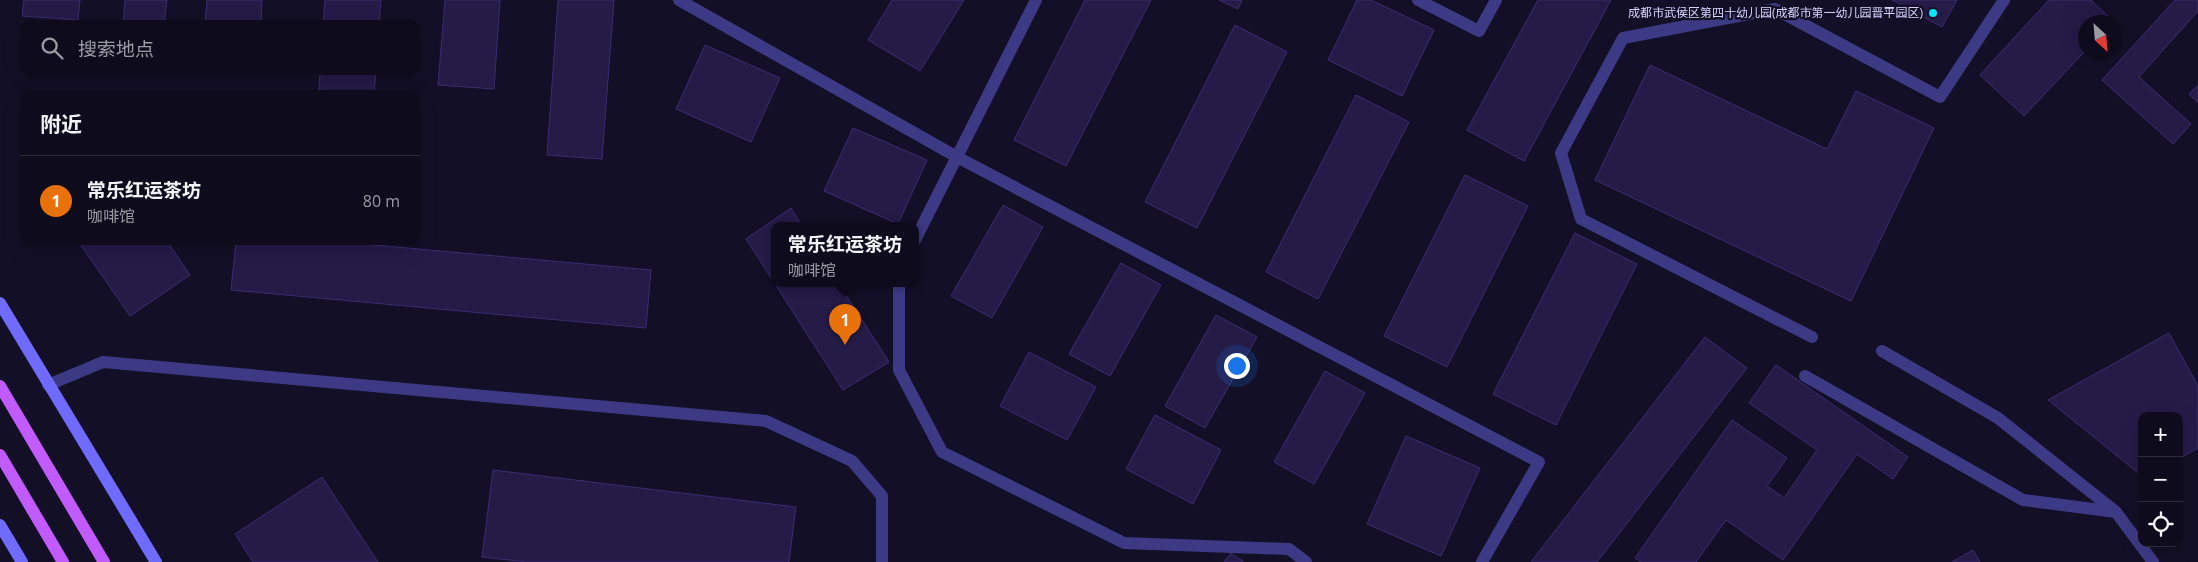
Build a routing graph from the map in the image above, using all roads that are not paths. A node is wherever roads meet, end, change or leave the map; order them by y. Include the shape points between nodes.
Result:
1 (679, 0) edge
2 (1036, 0) edge
3 (1418, 0) edge
4 (1496, 0) edge
5 (2004, 0) edge
6 (957, 157) junction
7 (919, 232) edge
8 (899, 287) edge
9 (0, 303) edge
10 (1812, 337) dead end
11 (1882, 351) dead end
12 (1805, 376) dead end
13 (48, 384) junction
14 (0, 386) edge
15 (0, 455) edge
16 (2116, 512) junction
17 (0, 525) edge
18 (22, 562) edge
19 (63, 562) edge
20 (104, 562) edge
21 (156, 562) edge
22 (882, 562) edge
23 (1306, 562) edge
24 (1482, 562) edge
25 (2153, 562) edge

1 - 6 street
2 - 6 street
3 - 4 street via 1479,31
5 - 10 street via 1940,97 1775,9 1623,38 1561,153 1582,219
6 - 7 street
6 - 24 street via 1538,462
8 - 23 street via 899,370 942,452 1124,543 1288,550
9 - 13 main road
11 - 16 street via 1998,418
12 - 16 street via 2023,500
13 - 21 main road
13 - 22 street via 103,362 766,421 852,461 882,496
14 - 20 main road
15 - 19 main road
16 - 25 street
17 - 18 main road

